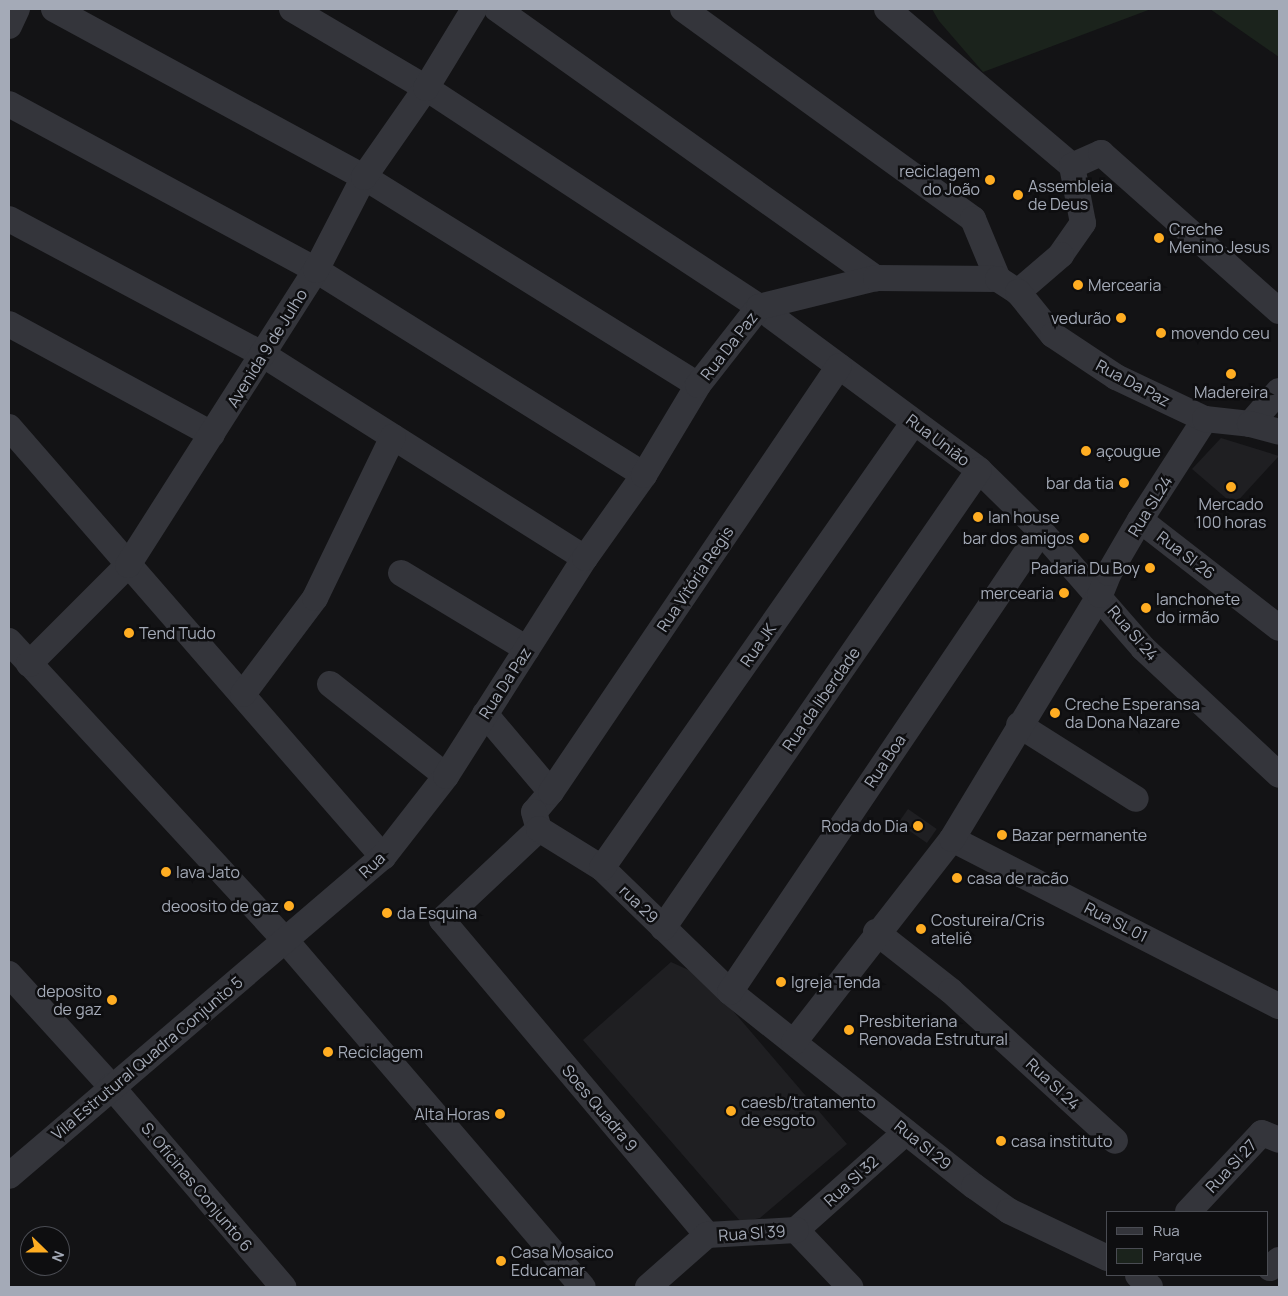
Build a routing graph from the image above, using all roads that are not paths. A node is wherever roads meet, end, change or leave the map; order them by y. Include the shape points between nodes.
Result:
1 (18, 9) edge
2 (54, 9) edge
3 (292, 9) edge
4 (474, 9) edge
5 (497, 9) edge
6 (683, 9) edge
7 (887, 9) edge
8 (9, 26) edge
9 (426, 88) junction
10 (9, 104) edge
11 (1072, 166) junction
12 (364, 177) junction
13 (9, 219) edge
14 (316, 270) junction
15 (876, 278) junction
16 (1008, 285) junction
17 (759, 306) junction
18 (1279, 311) edge
19 (9, 324) edge
20 (262, 354) junction
21 (839, 366) junction
22 (698, 385) junction
23 (1279, 391) edge
24 (1204, 420) junction
25 (914, 422) junction
26 (1250, 424) junction
27 (9, 428) edge
28 (1279, 432) edge
29 (212, 434) junction
30 (393, 437) junction
31 (979, 470) junction
32 (644, 474) junction
33 (1140, 520) junction
34 (1041, 531) junction
35 (586, 558) junction
36 (128, 565) junction
37 (401, 573) dead end
38 (1100, 595) junction
39 (1279, 628) edge
40 (9, 641) edge
41 (527, 649) junction
42 (30, 664) junction
43 (330, 684) dead end
44 (243, 694) junction
45 (485, 714) junction
46 (1019, 725) junction
47 (1279, 775) edge
48 (446, 776) junction
49 (551, 792) junction
50 (1136, 799) dead end
51 (539, 829) junction
52 (952, 838) junction
53 (383, 856) junction
54 (602, 868) junction
55 (663, 928) junction
56 (876, 932) junction
57 (286, 941) junction
58 (9, 974) edge
59 (730, 992) junction
60 (1279, 1006) edge
61 (794, 1042) junction
62 (112, 1086) junction
63 (906, 1132) junction
64 (1279, 1140) edge
65 (1115, 1141) dead end
66 (9, 1176) edge
67 (1189, 1211) edge
68 (796, 1230) junction
69 (707, 1236) junction
70 (1106, 1258) edge
71 (1139, 1276) edge
72 (283, 1287) edge
73 (583, 1287) edge
74 (648, 1287) edge
75 (850, 1287) edge
76 (1150, 1287) edge

1 - 8 street
2 - 12 street
3 - 9 street, Rua União
4 - 9 street, Avenida 9 de Julho
5 - 15 street
6 - 16 street via 973,219
7 - 11 street
9 - 12 street, Avenida 9 de Julho
9 - 17 street, Rua União
10 - 14 street
11 - 16 street via 1083,223 1061,255
11 - 18 street via 1101,153
12 - 14 street, Avenida 9 de Julho
12 - 22 street
13 - 20 street
14 - 20 street, Avenida 9 de Julho
14 - 32 street
15 - 16 street, Rua Da Paz
15 - 17 street, Rua Da Paz
16 - 24 street, Rua Da Paz via 1052,335 1116,378
17 - 21 street, Rua União
17 - 22 street, Rua Da Paz
19 - 29 street
20 - 29 street, Avenida 9 de Julho
20 - 30 street
21 - 25 street, Rua União
21 - 49 street, Rua Vitória Regis
22 - 32 street, Rua Da Paz
23 - 26 street
24 - 26 street
24 - 33 street, Rua SL24
25 - 31 street, Rua União
25 - 54 street, Rua JK
26 - 28 street
27 - 36 street
29 - 36 street, Avenida 9 de Julho
30 - 35 street
30 - 44 street via 315,598
31 - 34 street, Rua União
31 - 55 street, Rua da liberdade
32 - 35 street, Rua Da Paz
33 - 38 street, Rua SL24
33 - 39 street, Rua Sl 26
34 - 38 street, Rua União
34 - 59 street, Rua Boa
35 - 41 street, Rua Da Paz
36 - 42 street, Avenida 9 de Julho
36 - 44 street
37 - 41 street
38 - 46 street, Rua Sl 24
38 - 47 street, Rua Sl 24 via 1143,648
40 - 42 street
41 - 45 street, Rua Da Paz
42 - 57 street
43 - 48 street
44 - 53 street
45 - 48 street, Rua Da Paz
45 - 49 street
46 - 50 street
46 - 52 street, Rua Sl 24
48 - 53 street, Rua
49 - 51 street, Rua Vitória Regis via 534,812
51 - 54 street, rua 29
51 - 69 street, Soes Quadra 9 via 442,920
52 - 56 street, Rua Sl 24
52 - 60 street, Rua SL 01
53 - 57 street, Rua
54 - 55 street, rua 29
55 - 59 street, rua 29
56 - 61 street, Rua Sl 24
56 - 65 street, Rua Sl 24 via 951,991
57 - 62 street, Vila Estrutural Quadra Conjunto 5
57 - 73 street
58 - 62 street, S. Oficinas Conjunto 6
59 - 61 street, Rua Sl 29
61 - 63 street, Rua Sl 29
62 - 66 street, Vila Estrutural Quadra Conjunto 5
62 - 72 street, S. Oficinas Conjunto 6
63 - 68 street, Rua Sl 32
63 - 70 street, Rua Sl 29 via 1009,1211
64 - 67 street, Rua Sl 27 via 1262,1133
68 - 69 street, Rua Sl 39
68 - 75 street
69 - 74 street
71 - 76 street

